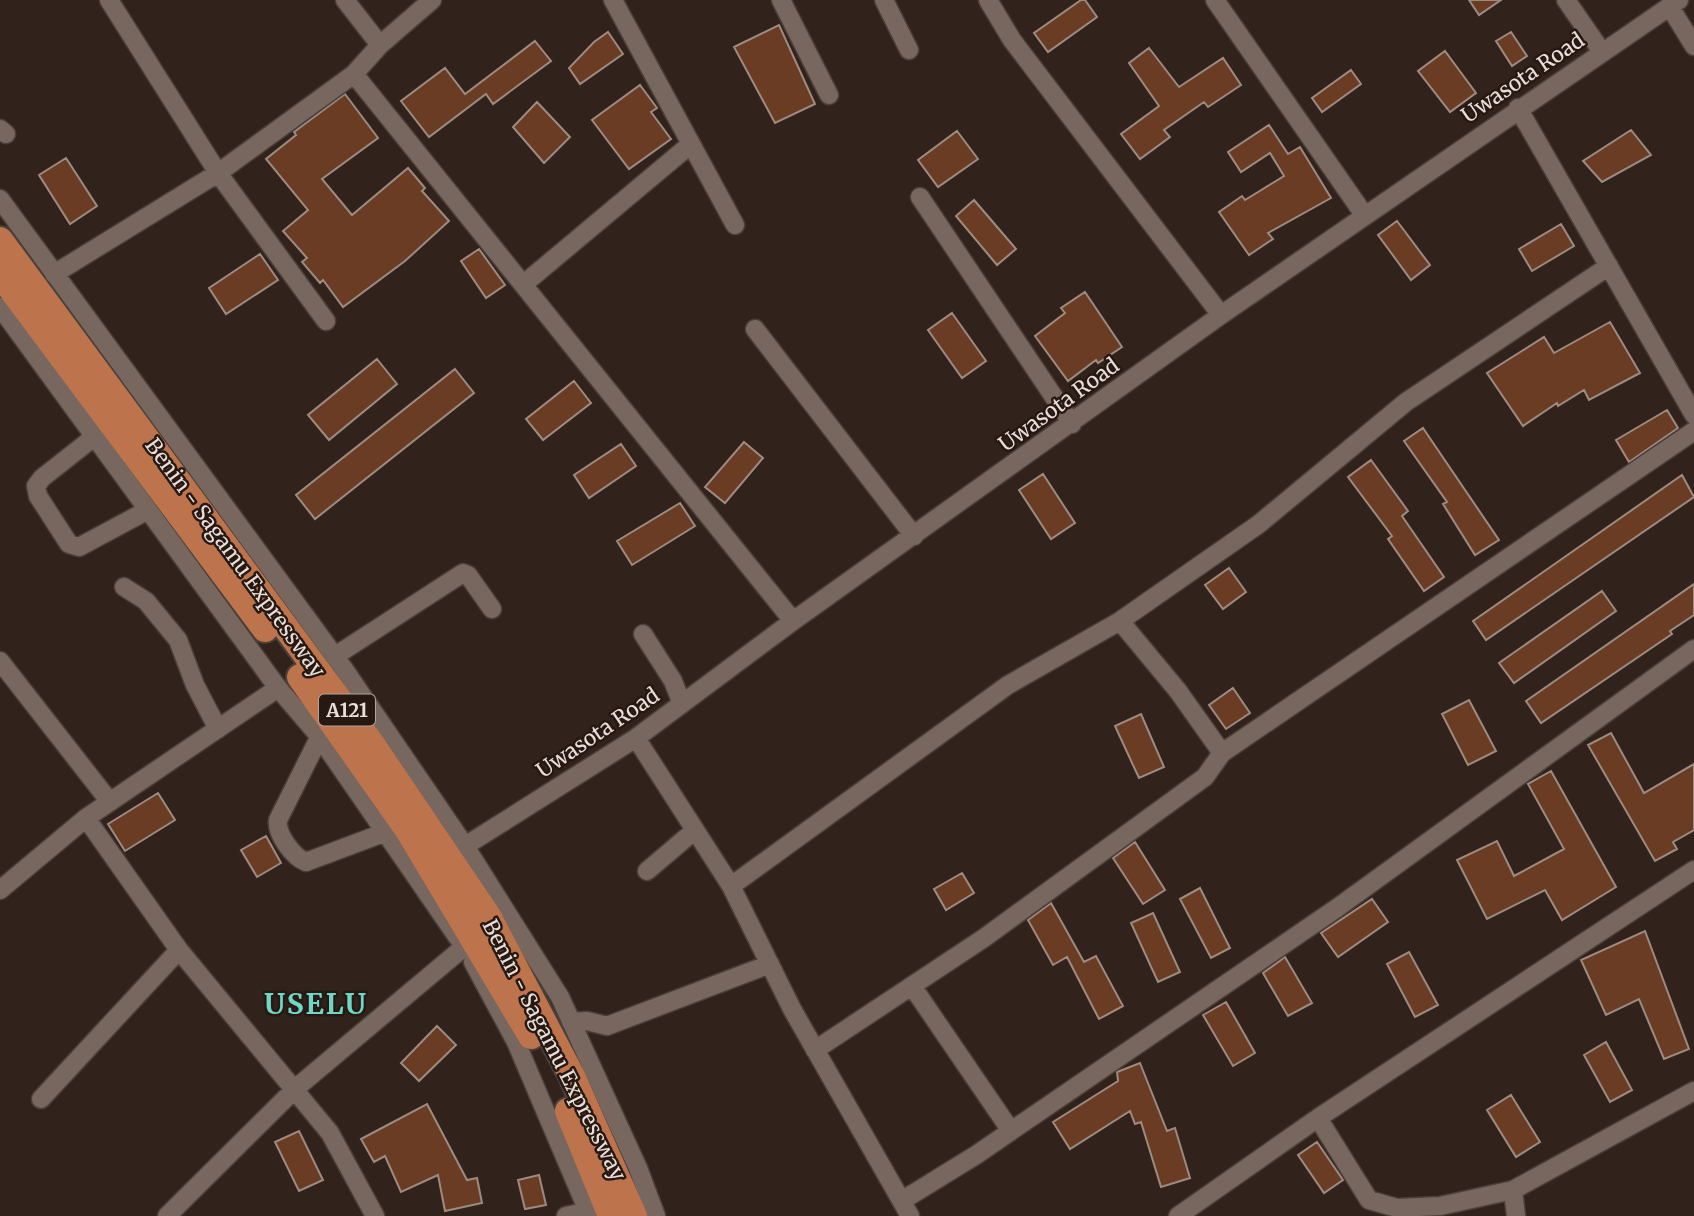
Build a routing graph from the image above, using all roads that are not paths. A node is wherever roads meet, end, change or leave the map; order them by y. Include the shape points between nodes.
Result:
1 (109, 0) edge
2 (345, 0) edge
3 (432, 0) edge
4 (613, 0) edge
5 (781, 0) edge
6 (884, 0) edge
7 (988, 0) edge
8 (1215, 0) edge
9 (1566, 0) edge
10 (1674, 4) edge
11 (380, 46) junction
12 (1694, 46) edge
13 (909, 50) dead end
14 (1602, 52) junction
15 (354, 74) junction
16 (829, 94) dead end
17 (1517, 108) junction
18 (691, 144) junction
19 (218, 173) junction
20 (920, 197) dead end
21 (0, 199) edge
22 (1365, 215) junction
23 (735, 225) dead end
24 (0, 240) edge
25 (1609, 266) junction
26 (0, 274) edge
27 (54, 274) junction
28 (524, 283) junction
29 (0, 307) edge
30 (1221, 315) junction
31 (326, 321) dead end
32 (755, 328) dead end
33 (1694, 415) edge
34 (1072, 424) junction
35 (1694, 431) edge
36 (94, 437) junction
37 (148, 510) junction
38 (914, 536) junction
39 (124, 587) dead end
40 (492, 609) dead end
41 (793, 621) junction
42 (1119, 621) junction
43 (643, 634) dead end
44 (1694, 649) edge
45 (335, 656) junction
46 (0, 661) edge
47 (278, 688) junction
48 (682, 704) junction
49 (325, 728) junction
50 (218, 729) junction
51 (636, 738) junction
52 (1223, 753) junction
53 (110, 802) junction
54 (86, 818) junction
55 (694, 831) junction
56 (386, 832) junction
57 (465, 846) junction
58 (1694, 870) edge
59 (647, 871) dead end
60 (732, 886) junction
61 (0, 890) edge
62 (464, 947) junction
63 (179, 950) junction
64 (770, 964) junction
65 (912, 986) junction
66 (571, 1022) junction
67 (815, 1050) junction
68 (296, 1088) junction
69 (1694, 1091) edge
70 (40, 1099) dead end
71 (1318, 1118) junction
72 (1011, 1131) junction
73 (1513, 1190) junction
74 (906, 1208) edge
75 (597, 1214) edge
76 (167, 1216) edge
77 (375, 1216) edge
78 (566, 1216) edge
79 (634, 1216) edge
80 (656, 1216) edge
81 (1178, 1216) edge
82 (1516, 1216) edge

1 - 19 street
2 - 11 street
3 - 11 street
4 - 18 street
5 - 16 street
6 - 13 street
7 - 30 street via 1012,40
8 - 22 street
9 - 14 street
10 - 12 street
10 - 14 street, Uwasota Road
11 - 15 street
14 - 17 street, Uwasota Road
15 - 19 street
15 - 28 street
17 - 22 street, Uwasota Road
17 - 25 street
18 - 23 street
18 - 28 street
19 - 27 street
19 - 31 street
20 - 34 street
21 - 27 street
22 - 30 street, Uwasota Road
24 - 79 highway, Benin - Sagamu Expressway / A121 via 371,743 488,916 572,1076
25 - 33 street
25 - 42 street via 1406,402 1259,524
26 - 49 highway, A121
27 - 45 street
28 - 41 street
29 - 36 street
30 - 34 street, Uwasota Road
32 - 38 street
34 - 38 street, Uwasota Road
35 - 52 street
36 - 37 street
36 - 37 street via 36,486 69,544 90,544
37 - 47 street
38 - 41 street, Uwasota Road
39 - 50 street via 146,601 178,640
40 - 45 street via 463,573
41 - 48 street, Uwasota Road
42 - 52 street
42 - 60 street via 1008,685
43 - 48 street
44 - 72 street via 1337,908
45 - 57 street
46 - 53 street
47 - 49 street
47 - 50 street
48 - 51 street, Uwasota Road
49 - 56 street
49 - 56 street via 278,820 278,830 306,862
49 - 75 highway, A121 via 408,830 506,989 552,1076
50 - 53 street
51 - 55 street
51 - 57 street, Uwasota Road
52 - 65 street via 1205,777
53 - 54 street
54 - 61 street
54 - 63 street
55 - 59 street
55 - 60 street
56 - 62 street
57 - 66 street
58 - 71 street
60 - 64 street
62 - 68 street
62 - 75 street via 516,1042
63 - 68 street
63 - 70 street
64 - 66 street via 607,1026
64 - 67 street
65 - 67 street
65 - 72 street
66 - 80 street
67 - 74 street
68 - 76 street
68 - 77 street via 330,1133
69 - 73 street
71 - 73 street via 1369,1200 1398,1208 1440,1206
71 - 81 street
72 - 74 street
73 - 82 street
75 - 78 street

